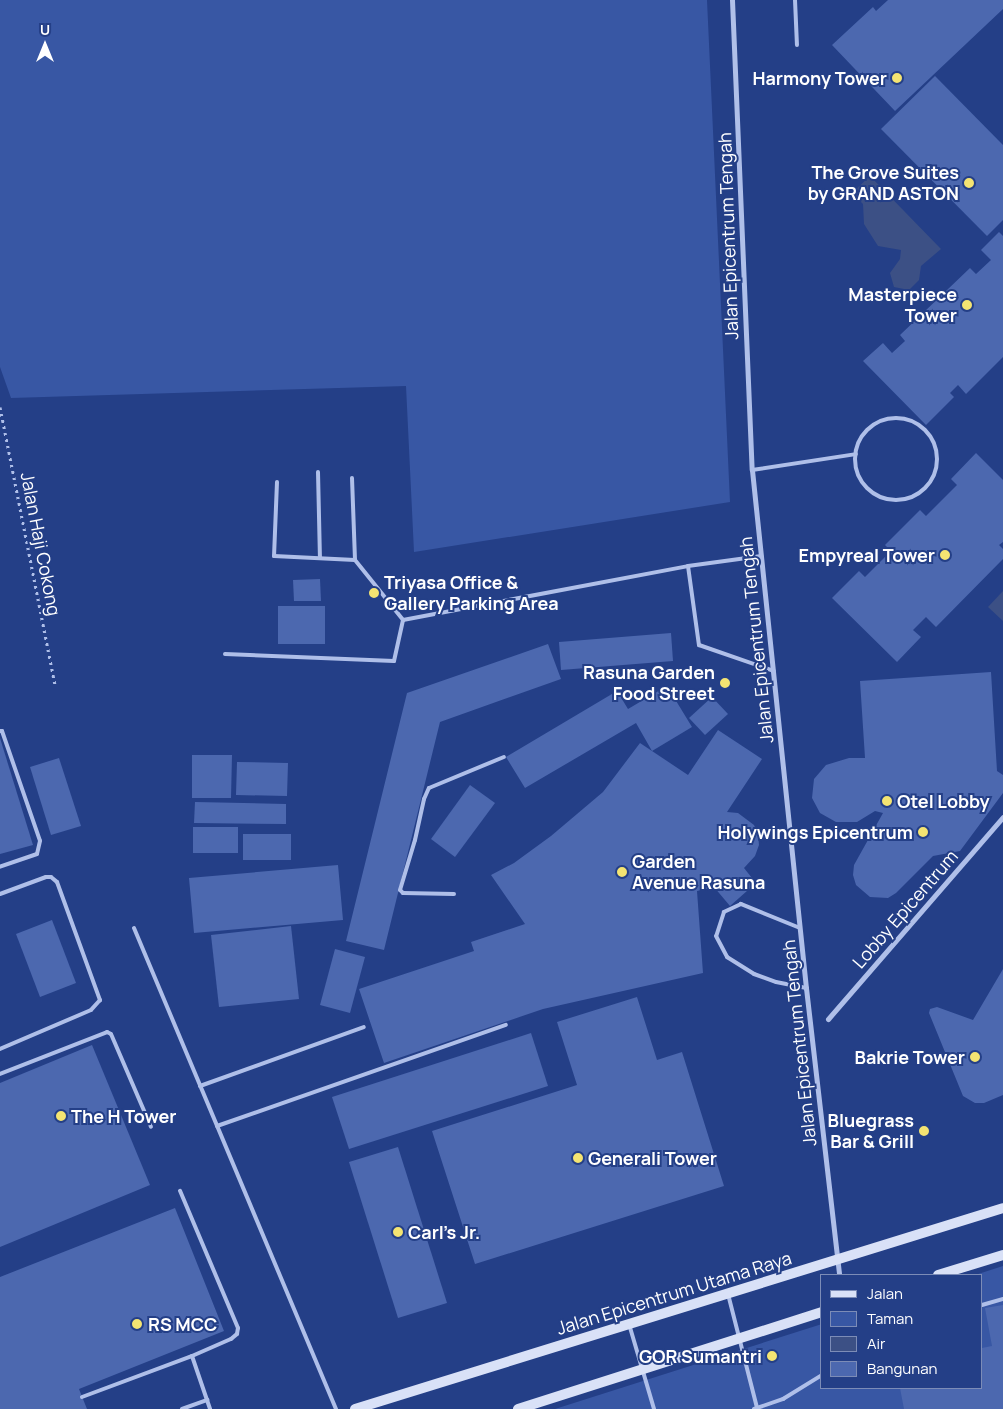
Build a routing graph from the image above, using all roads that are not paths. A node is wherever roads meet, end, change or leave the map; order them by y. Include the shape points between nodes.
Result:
1 (732, 0) edge
2 (795, 0) edge
3 (797, 45) dead end
4 (856, 454) junction
5 (752, 470) junction
6 (318, 472) dead end
7 (352, 478) dead end
8 (277, 482) dead end
9 (760, 556) junction
10 (320, 558) junction
11 (355, 560) junction
12 (688, 566) junction
13 (403, 620) junction
14 (225, 654) dead end
15 (774, 671) junction
16 (0, 731) edge
17 (504, 757) dead end
18 (1003, 817) edge
19 (0, 867) edge
20 (0, 894) edge
21 (454, 894) dead end
22 (134, 928) dead end
23 (801, 929) junction
24 (806, 988) junction
25 (828, 1019) dead end
26 (506, 1025) dead end
27 (364, 1028) dead end
28 (0, 1049) edge
29 (0, 1074) edge
30 (200, 1086) junction
31 (218, 1126) junction
32 (151, 1127) dead end
33 (180, 1191) dead end
34 (1003, 1208) edge
35 (1003, 1255) edge
36 (836, 1260) junction
37 (839, 1274) edge
38 (941, 1274) edge
39 (728, 1294) junction
40 (1003, 1299) edge
41 (983, 1305) edge
42 (820, 1313) edge
43 (629, 1324) junction
44 (740, 1338) junction
45 (192, 1356) junction
46 (642, 1370) junction
47 (820, 1376) edge
48 (82, 1398) dead end
49 (207, 1400) junction
50 (182, 1409) edge
51 (210, 1409) edge
52 (336, 1409) edge
53 (355, 1409) edge
54 (518, 1409) edge
55 (654, 1409) edge
56 (756, 1409) edge

1 - 5 street, Jalan Epicentrum Tengah
2 - 3 lane
4 - 4 lane via 864,435 878,422 891,418 917,423 931,438 938,456 931,482 921,492 896,500 882,497 861,480 856,468
4 - 5 lane
5 - 9 street, Jalan Epicentrum Tengah
6 - 10 lane
7 - 11 lane
8 - 10 lane via 274,556
9 - 12 lane
9 - 15 street, Jalan Epicentrum Tengah
10 - 11 lane
11 - 13 lane
12 - 13 lane
12 - 15 lane via 698,645
13 - 14 lane via 394,661
15 - 23 street, Jalan Epicentrum Tengah
16 - 19 lane via 40,841 37,854
17 - 21 lane via 429,788 424,799 400,890 403,893
18 - 25 street, Lobby Epicentrum
20 - 28 lane via 46,877 57,882 100,1000 91,1010
22 - 30 lane
23 - 24 street, Jalan Epicentrum Tengah
23 - 24 lane via 741,904 724,912 716,936 726,957 754,974
24 - 36 street, Jalan Epicentrum Tengah
26 - 31 lane
27 - 30 lane
29 - 32 lane via 107,1032 111,1034
30 - 31 lane
31 - 52 lane
33 - 45 lane via 238,1328 231,1339
34 - 36 main road, Jalan Epicentrum Utama Raya
35 - 38 main road
36 - 37 street, Jalan Epicentrum Tengah
36 - 39 main road, Jalan Epicentrum Utama Raya
39 - 43 main road, Jalan Epicentrum Utama Raya
39 - 44 lane
40 - 41 lane
42 - 44 main road
43 - 46 lane
43 - 53 main road, Jalan Epicentrum Utama Raya
44 - 46 main road
44 - 56 lane
45 - 48 lane
45 - 49 lane
46 - 54 main road
46 - 55 lane
47 - 56 lane via 783,1399
49 - 50 lane
49 - 51 lane

